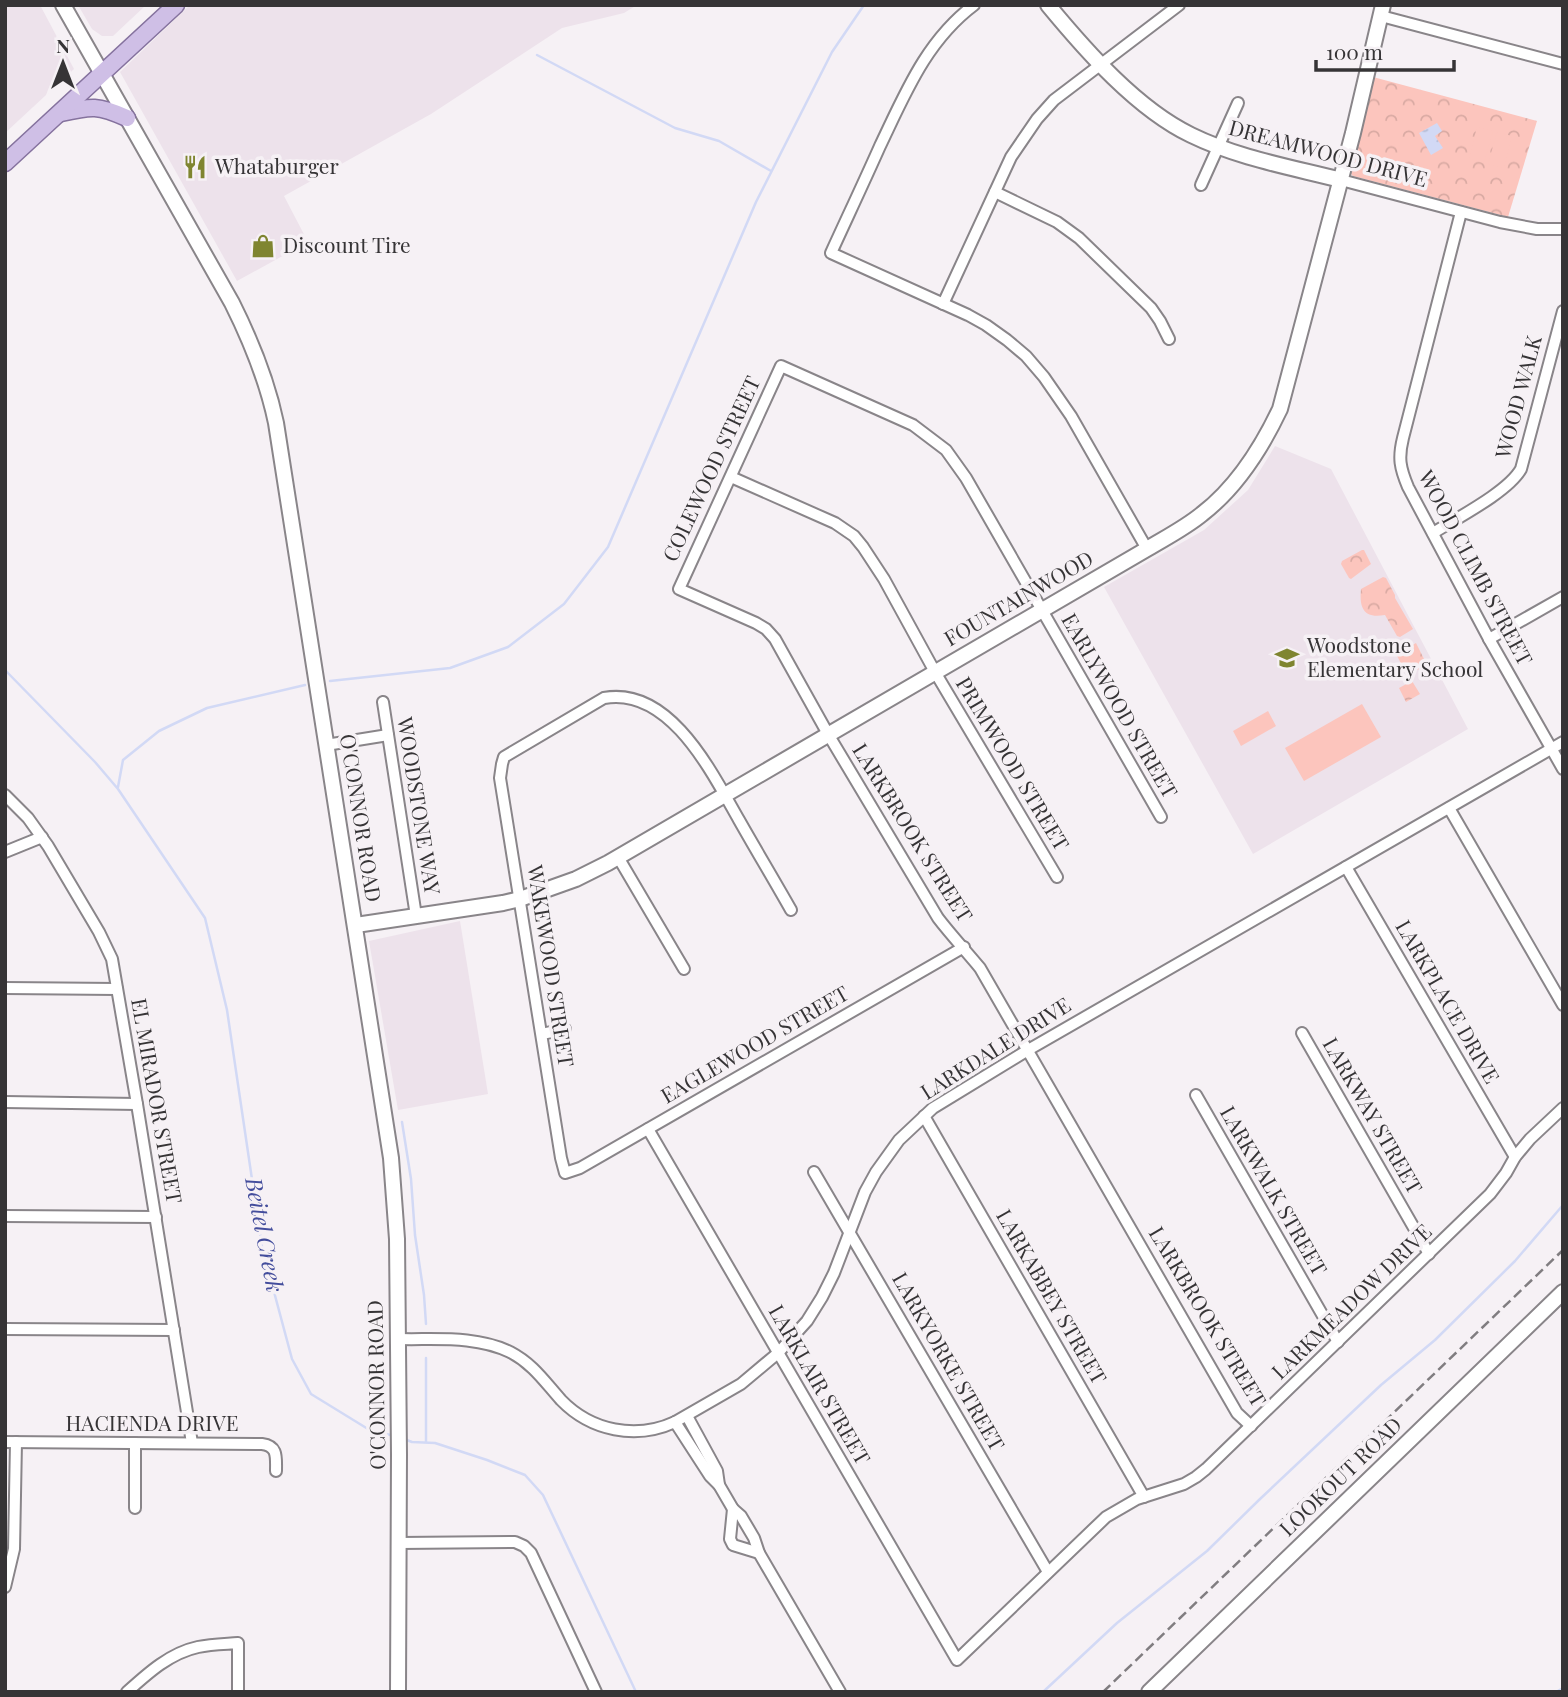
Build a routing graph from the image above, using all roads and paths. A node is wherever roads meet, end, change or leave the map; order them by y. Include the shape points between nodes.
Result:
1 (63, 5) edge
2 (176, 5) edge
3 (974, 5) edge
4 (1048, 5) edge
5 (1179, 5) edge
6 (1382, 11) edge
7 (1101, 64) junction
8 (1563, 64) edge
9 (102, 74) junction
10 (1238, 103) dead end
11 (59, 114) junction
12 (127, 118) junction
13 (1218, 146) junction
14 (5, 163) edge
15 (1340, 180) junction
16 (1201, 185) dead end
17 (995, 192) junction
18 (1461, 212) junction
19 (1563, 229) edge
20 (943, 304) junction
21 (1563, 311) edge
22 (1169, 339) dead end
23 (781, 366) joint
24 (731, 477) junction
25 (1433, 533) junction
26 (1147, 549) junction
27 (679, 589) joint
28 (1563, 597) edge
29 (1042, 610) junction
30 (1489, 639) junction
31 (935, 672) junction
32 (383, 702) dead end
33 (828, 734) junction
34 (388, 735) junction
35 (1563, 742) edge
36 (326, 745) junction
37 (1551, 748) junction
38 (1563, 769) edge
39 (5, 795) edge
40 (724, 795) junction
41 (1449, 808) junction
42 (1161, 817) dead end
43 (42, 838) junction
44 (5, 852) edge
45 (618, 857) junction
46 (1346, 867) junction
47 (1056, 877) dead end
48 (520, 899) junction
49 (791, 910) dead end
50 (416, 916) junction
51 (356, 925) junction
52 (964, 947) junction
53 (684, 969) dead end
54 (5, 988) edge
55 (117, 989) junction
56 (1563, 1005) edge
57 (565, 1029) dead end
58 (1302, 1033) dead end
59 (542, 1034) junction
60 (1028, 1050) junction
61 (1196, 1095) dead end
62 (5, 1102) edge
63 (137, 1104) junction
64 (1563, 1108) edge
65 (924, 1116) junction
66 (648, 1129) junction
67 (1515, 1157) junction
68 (814, 1172) dead end
69 (565, 1173) joint
70 (5, 1216) edge
71 (156, 1217) junction
72 (849, 1231) junction
73 (1429, 1254) junction
74 (1563, 1292) edge
75 (5, 1329) edge
76 (174, 1330) junction
77 (398, 1339) junction
78 (1338, 1342) junction
79 (778, 1353) junction
80 (687, 1416) junction
81 (675, 1422) junction
82 (1251, 1426) junction
83 (10, 1443) edge
84 (135, 1443) junction
85 (192, 1443) junction
86 (276, 1471) dead end
87 (719, 1485) junction
88 (1144, 1497) junction
89 (135, 1508) dead end
90 (733, 1509) junction
91 (399, 1543) junction
92 (759, 1553) junction
93 (1048, 1572) junction
94 (5, 1587) edge
95 (957, 1660) joint
96 (127, 1692) edge
97 (238, 1692) edge
98 (398, 1692) edge
99 (596, 1692) edge
100 (840, 1692) edge
101 (1149, 1692) edge

1 - 9 street, O'CONNOR ROAD
2 - 9 main road
3 - 20 street via 950,26 911,81 831,253
4 - 7 street, DREAMWOOD DRIVE
5 - 7 street
6 - 8 street
6 - 15 street, FOUNTAINWOOD
7 - 13 street, DREAMWOOD DRIVE via 1174,125
7 - 17 street via 1037,119 1011,157
9 - 11 main road
9 - 12 street, O'CONNOR ROAD
10 - 13 street
11 - 12 main road via 96,107
11 - 14 main road
12 - 36 street, O'CONNOR ROAD via 232,303 268,388
13 - 15 street, DREAMWOOD DRIVE
13 - 16 street
15 - 18 street, DREAMWOOD DRIVE
15 - 26 street, FOUNTAINWOOD via 1282,400 1266,438 1249,465 1214,503
17 - 20 street
17 - 22 street via 1079,238 1151,307
18 - 19 street, DREAMWOOD DRIVE via 1522,227
18 - 25 street, WOOD CLIMB STREET via 1400,451 1408,487
20 - 26 street via 1007,340 1044,377
21 - 25 street, WOOD WALK via 1517,476
23 - 24 street, COLEWOOD STREET
23 - 29 street, EARLYWOOD STREET via 913,425 946,450
24 - 27 street, COLEWOOD STREET
24 - 31 street, PRIMWOOD STREET via 835,523 854,536 884,579
25 - 30 street, WOOD CLIMB STREET
26 - 29 street, FOUNTAINWOOD
27 - 33 street, LARKBROOK STREET via 766,629
28 - 30 street
29 - 31 street, FOUNTAINWOOD
29 - 42 street, EARLYWOOD STREET
30 - 37 street, WOOD CLIMB STREET
31 - 33 street, FOUNTAINWOOD
31 - 47 street, PRIMWOOD STREET
32 - 34 street, WOODSTONE WAY
33 - 40 street, FOUNTAINWOOD
33 - 52 street, LARKBROOK STREET via 937,918
34 - 36 street
34 - 50 street, WOODSTONE WAY
35 - 37 street, LARKDALE DRIVE
36 - 51 street, O'CONNOR ROAD
37 - 38 street, WOOD CLIMB STREET
37 - 41 street, LARKDALE DRIVE
39 - 43 street, EL MIRADOR STREET
40 - 45 street, FOUNTAINWOOD
40 - 48 street, WAKEWOOD STREET via 674,724 632,699 604,698 504,757 500,778
40 - 49 street
41 - 46 street, LARKDALE DRIVE
41 - 56 street
43 - 44 street
43 - 55 street, EL MIRADOR STREET via 108,949
45 - 48 street, FOUNTAINWOOD via 576,879
45 - 53 street
46 - 60 street, LARKDALE DRIVE
46 - 67 street, LARKPLACE DRIVE
48 - 50 street, FOUNTAINWOOD
48 - 59 street, WAKEWOOD STREET
50 - 51 street, FOUNTAINWOOD
51 - 77 street, O'CONNOR ROAD via 391,1158
52 - 60 street, LARKBROOK STREET
52 - 66 street, EAGLEWOOD STREET
54 - 55 street
55 - 63 street, EL MIRADOR STREET
57 - 59 street
58 - 73 street, LARKWAY STREET
59 - 69 street, WAKEWOOD STREET
60 - 65 street, LARKDALE DRIVE
60 - 82 street, LARKBROOK STREET via 1237,1413
61 - 78 street, LARKWALK STREET
62 - 63 street
63 - 71 street, EL MIRADOR STREET
64 - 67 street, LARKMEADOW DRIVE
65 - 72 street, LARKDALE DRIVE via 876,1172
65 - 88 street, LARKABBEY STREET
66 - 69 street, EAGLEWOOD STREET
66 - 79 street, LARKLAIR STREET
67 - 73 street, LARKMEADOW DRIVE via 1490,1194
68 - 72 street, LARKYORKE STREET
70 - 71 street
71 - 76 street, EL MIRADOR STREET
72 - 79 street, LARKDALE DRIVE via 822,1297
72 - 93 street, LARKYORKE STREET
73 - 78 street, LARKMEADOW DRIVE
74 - 101 street, LOOKOUT ROAD
75 - 76 street
76 - 85 street, EL MIRADOR STREET
77 - 81 street, LARKDALE DRIVE via 467,1340 510,1352 542,1376 562,1401 604,1427 644,1432
77 - 91 street, O'CONNOR ROAD
78 - 82 street, LARKMEADOW DRIVE
79 - 80 street, LARKDALE DRIVE via 741,1384
79 - 95 street, LARKLAIR STREET
80 - 81 street, LARKDALE DRIVE
80 - 87 street via 717,1472
81 - 87 street
82 - 88 street, LARKMEADOW DRIVE via 1196,1477
83 - 84 street, HACIENDA DRIVE
83 - 94 street via 14,1549
84 - 85 street, HACIENDA DRIVE
84 - 89 street
85 - 86 street, HACIENDA DRIVE via 269,1445 274,1448
87 - 90 street
88 - 93 street, LARKMEADOW DRIVE via 1106,1517
90 - 92 street
90 - 92 street via 733,1545
91 - 98 street, O'CONNOR ROAD
91 - 99 street via 515,1542 524,1546
92 - 100 street
93 - 95 street, LARKMEADOW DRIVE
96 - 97 street via 177,1654 238,1643

